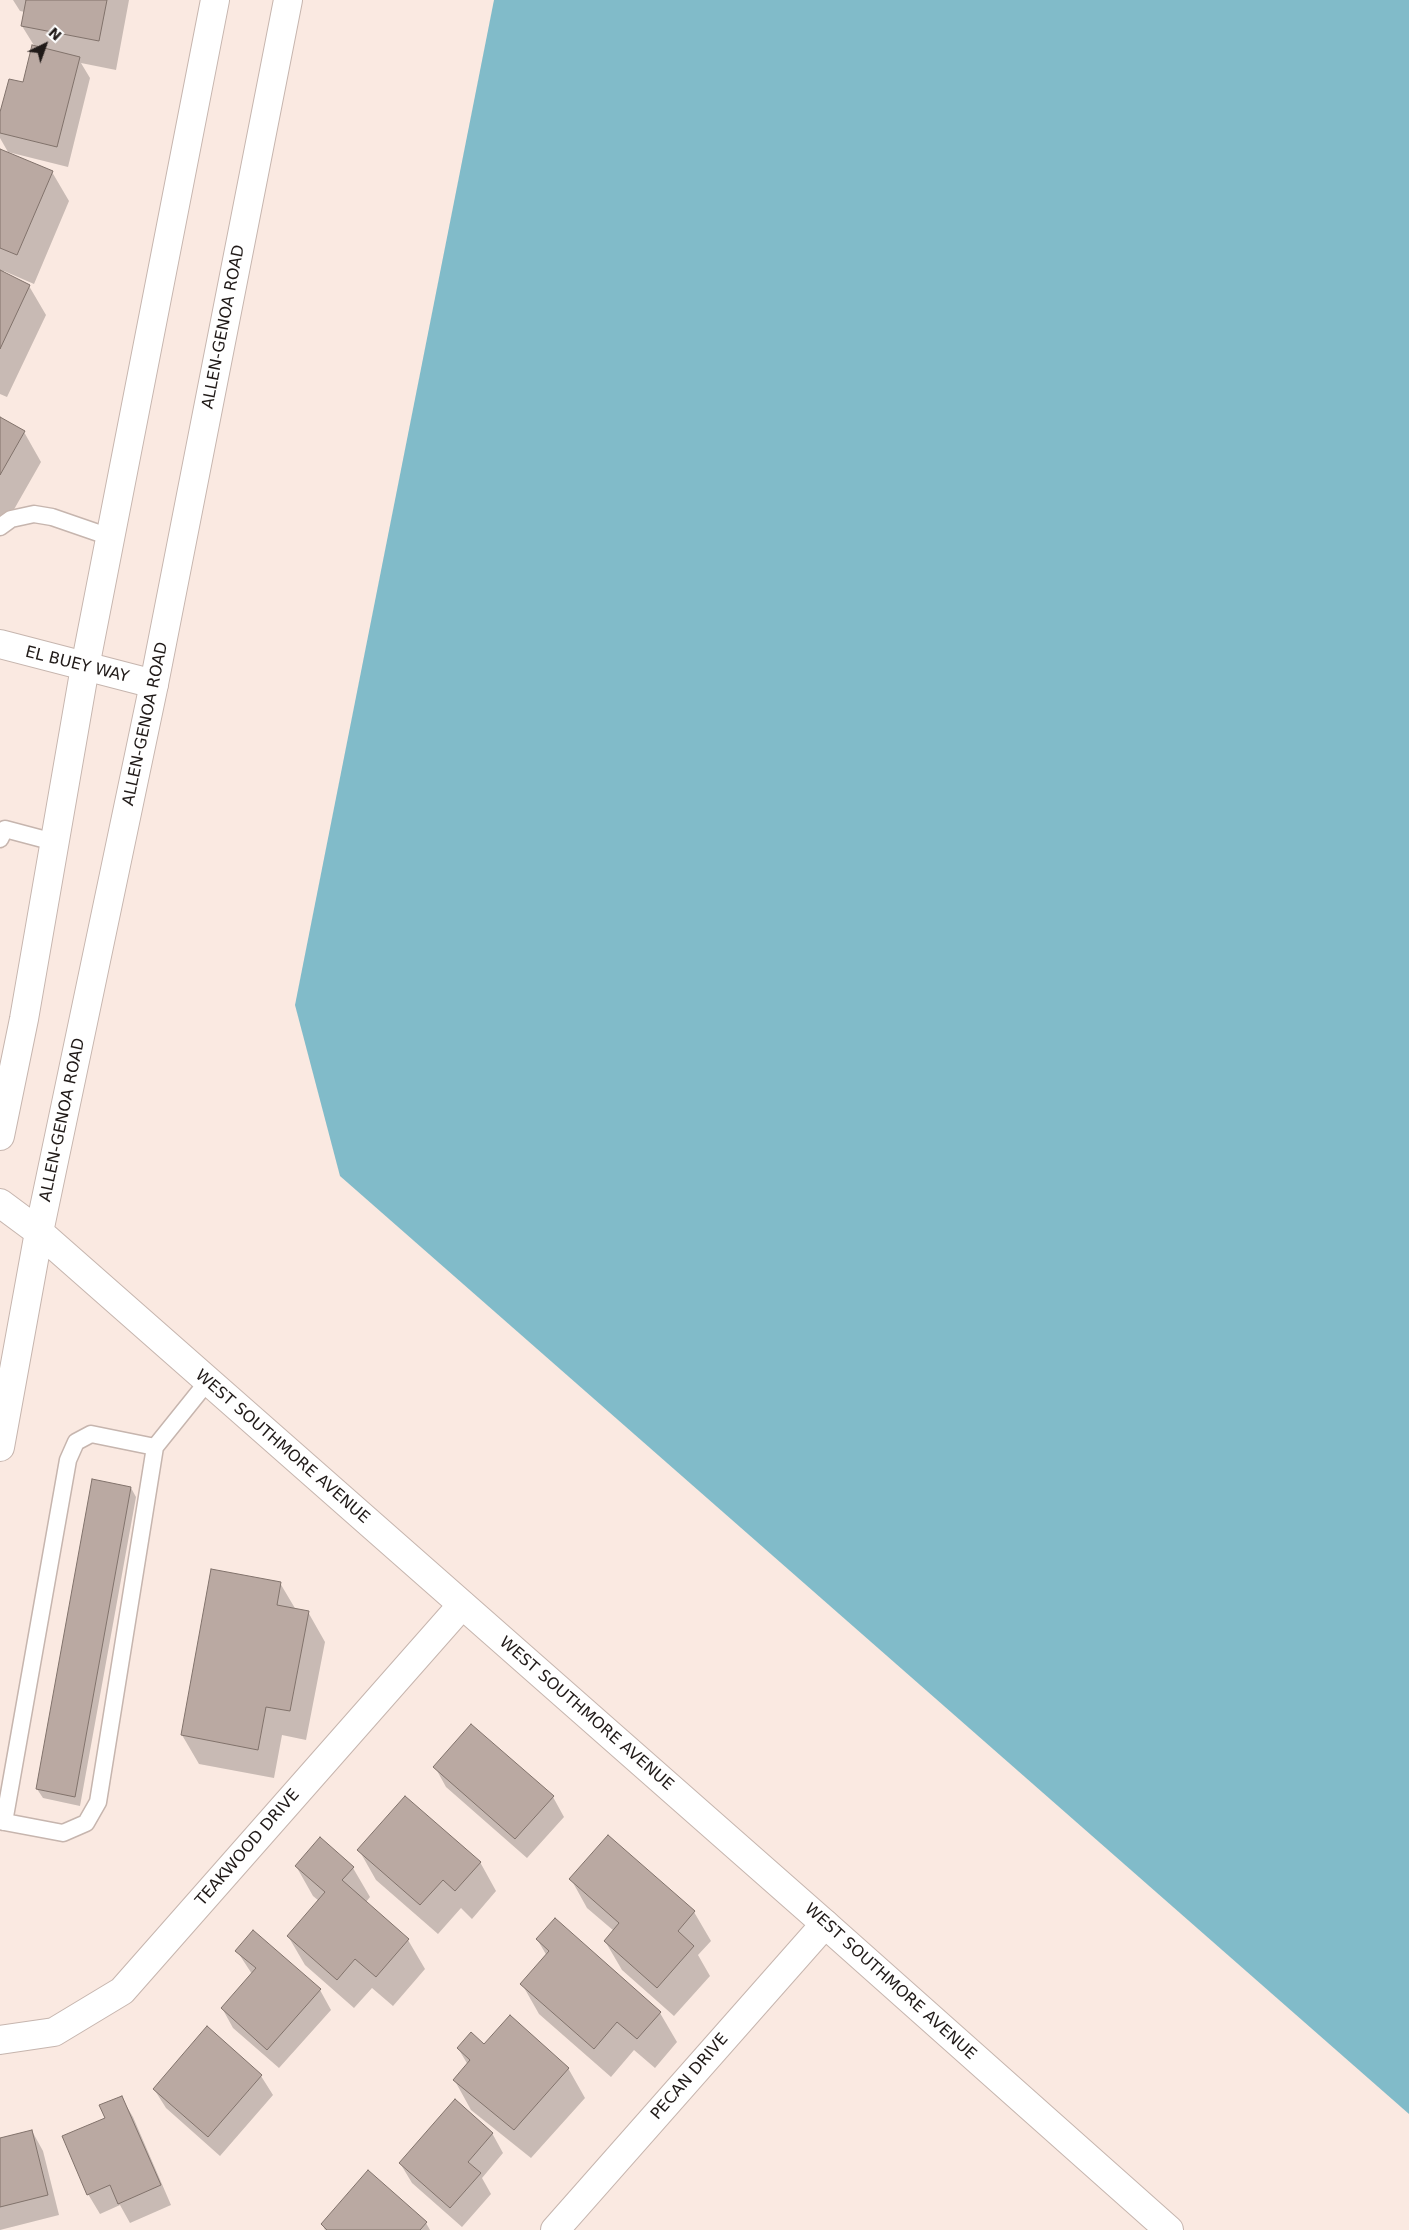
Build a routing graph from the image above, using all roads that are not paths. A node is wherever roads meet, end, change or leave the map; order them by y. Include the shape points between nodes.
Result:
1 (215, 0) edge
2 (288, 0) edge
3 (0, 527) edge
4 (110, 537) junction
5 (0, 644) edge
6 (85, 667) junction
7 (154, 684) junction
8 (2, 832) edge
9 (54, 842) junction
10 (0, 1136) edge
11 (0, 1203) edge
12 (39, 1232) junction
13 (208, 1381) junction
14 (0, 1447) edge
15 (155, 1447) junction
16 (462, 1605) junction
17 (2, 1822) edge
18 (825, 1924) junction
19 (0, 2040) edge
20 (555, 2230) edge
21 (1169, 2230) edge

1 - 4 main road
2 - 7 main road, ALLEN-GENOA ROAD
3 - 4 lane via 11,519 34,514
4 - 6 main road
5 - 6 main road, EL BUEY WAY
6 - 7 main road, EL BUEY WAY
6 - 9 main road
7 - 12 main road, ALLEN-GENOA ROAD
8 - 9 lane
9 - 10 main road
11 - 12 main road, WEST SOUTHMORE AVENUE
12 - 13 main road, WEST SOUTHMORE AVENUE
12 - 14 main road, ALLEN-GENOA ROAD
13 - 15 lane
13 - 16 main road, WEST SOUTHMORE AVENUE
15 - 17 lane via 92,1434 76,1442 68,1460
15 - 17 lane via 98,1802 86,1823 63,1833
16 - 18 main road, WEST SOUTHMORE AVENUE
16 - 19 main road, TEAKWOOD DRIVE via 122,1991 54,2032
18 - 20 main road, PECAN DRIVE
18 - 21 main road, WEST SOUTHMORE AVENUE

